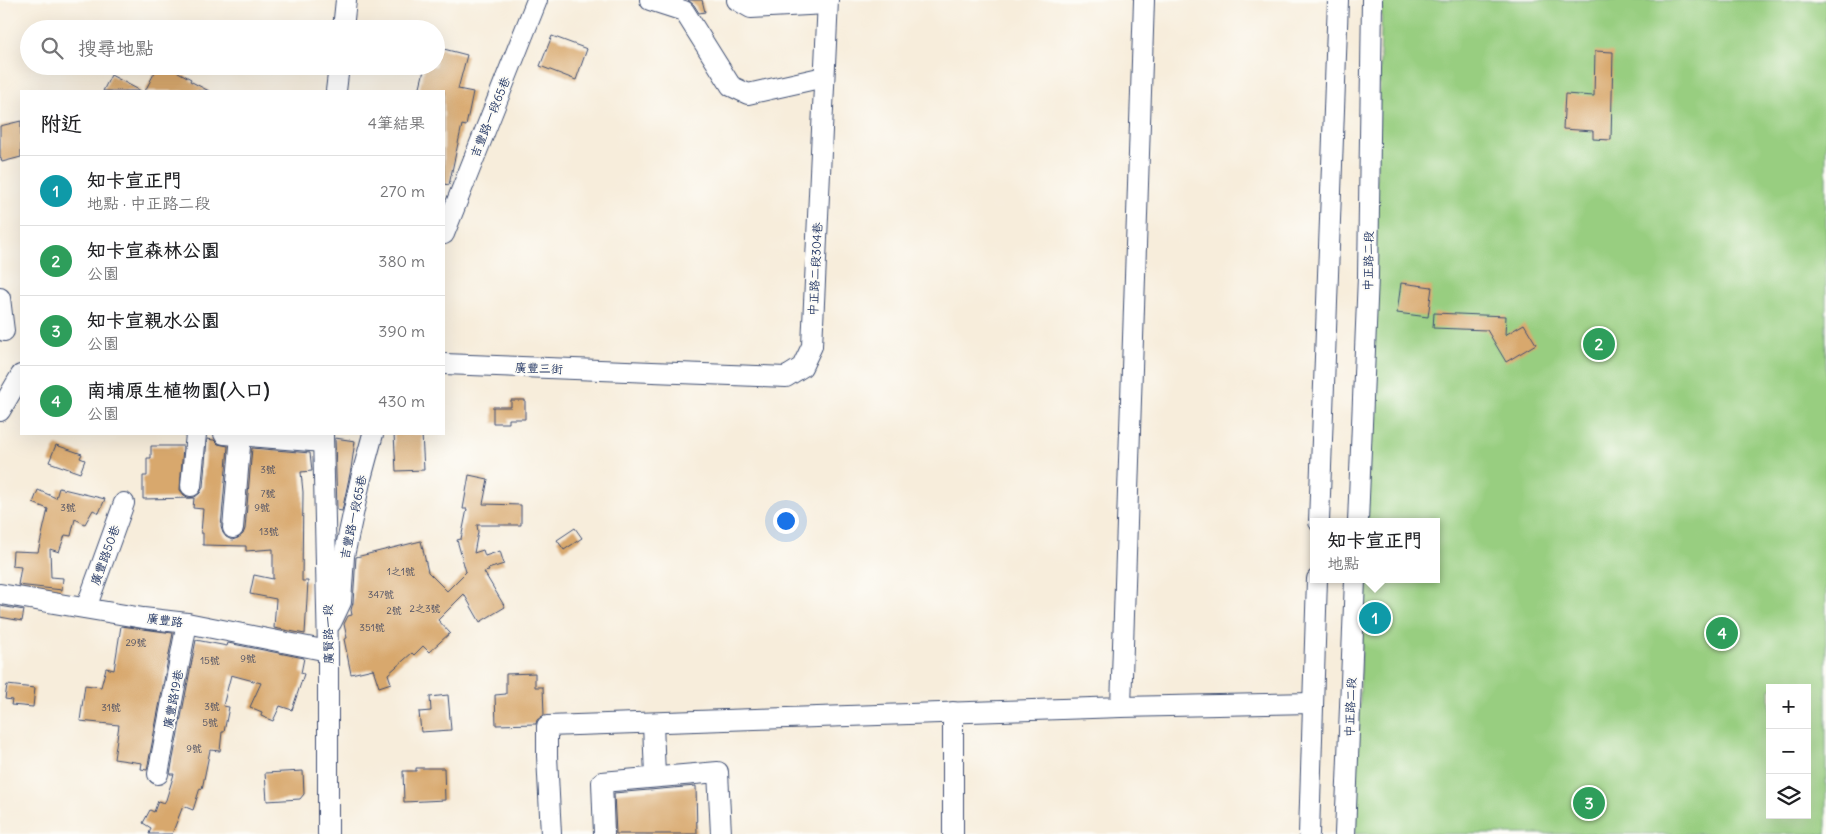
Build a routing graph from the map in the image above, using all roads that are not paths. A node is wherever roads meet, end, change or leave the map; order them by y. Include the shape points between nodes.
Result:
1 (346, 0) edge
2 (537, 0) edge
3 (650, 0) edge
4 (737, 0) edge
5 (1144, 0) edge
6 (1338, 0) edge
7 (1372, 0) edge
8 (827, 2) edge
9 (344, 20) edge
10 (338, 75) edge
11 (824, 77) junction
12 (336, 90) edge
13 (445, 231) edge
14 (0, 298) edge
15 (8, 333) edge
16 (445, 364) edge
17 (635, 372) joint
18 (20, 377) edge
19 (0, 410) edge
20 (196, 435) edge
21 (232, 435) edge
22 (255, 435) edge
23 (373, 435) edge
24 (323, 438) edge
25 (191, 486) dead end
26 (124, 503) dead end
27 (1319, 518) edge
28 (1358, 518) edge
29 (232, 528) dead end
30 (1317, 583) edge
31 (1355, 583) edge
32 (0, 594) edge
33 (86, 608) junction
34 (188, 623) junction
35 (328, 630) junction
36 (328, 651) junction
37 (1312, 703) junction
38 (1121, 706) junction
39 (953, 712) junction
40 (653, 723) junction
41 (158, 774) dead end
42 (656, 777) junction
43 (328, 834) edge
44 (550, 834) edge
45 (604, 834) edge
46 (721, 834) edge
47 (953, 834) edge
48 (1309, 834) edge
49 (1346, 834) edge

1 - 9 street
2 - 13 street, 吉豐路一段65巷
3 - 11 street via 684,11 731,86 748,94
4 - 8 street via 751,8
5 - 38 street
6 - 27 street
7 - 28 street, 中正路二段 via 1368,276
8 - 11 street, 中正路二段304巷
10 - 12 street
11 - 17 street, 中正路二段304巷 via 812,346 802,367 786,377
14 - 15 street
16 - 17 street, 廣豐三街
18 - 19 street
20 - 25 street
21 - 29 street
22 - 24 street
23 - 35 street, 吉豐路一段65巷 via 344,556 341,602
24 - 35 street, 廣賢路一段
26 - 33 street, 廣豐路50巷
30 - 37 street
31 - 49 street, 中正路二段
32 - 33 street, 廣豐路
33 - 34 street, 廣豐路
34 - 36 street, 廣豐路
34 - 41 street, 廣豐路19巷
35 - 36 street, 廣賢路一段
36 - 43 street, 廣賢路一段
37 - 38 street
37 - 48 street
38 - 39 street
39 - 40 street
39 - 47 street
40 - 42 street
40 - 44 street via 547,726
42 - 45 street via 602,782
42 - 46 street via 718,772

